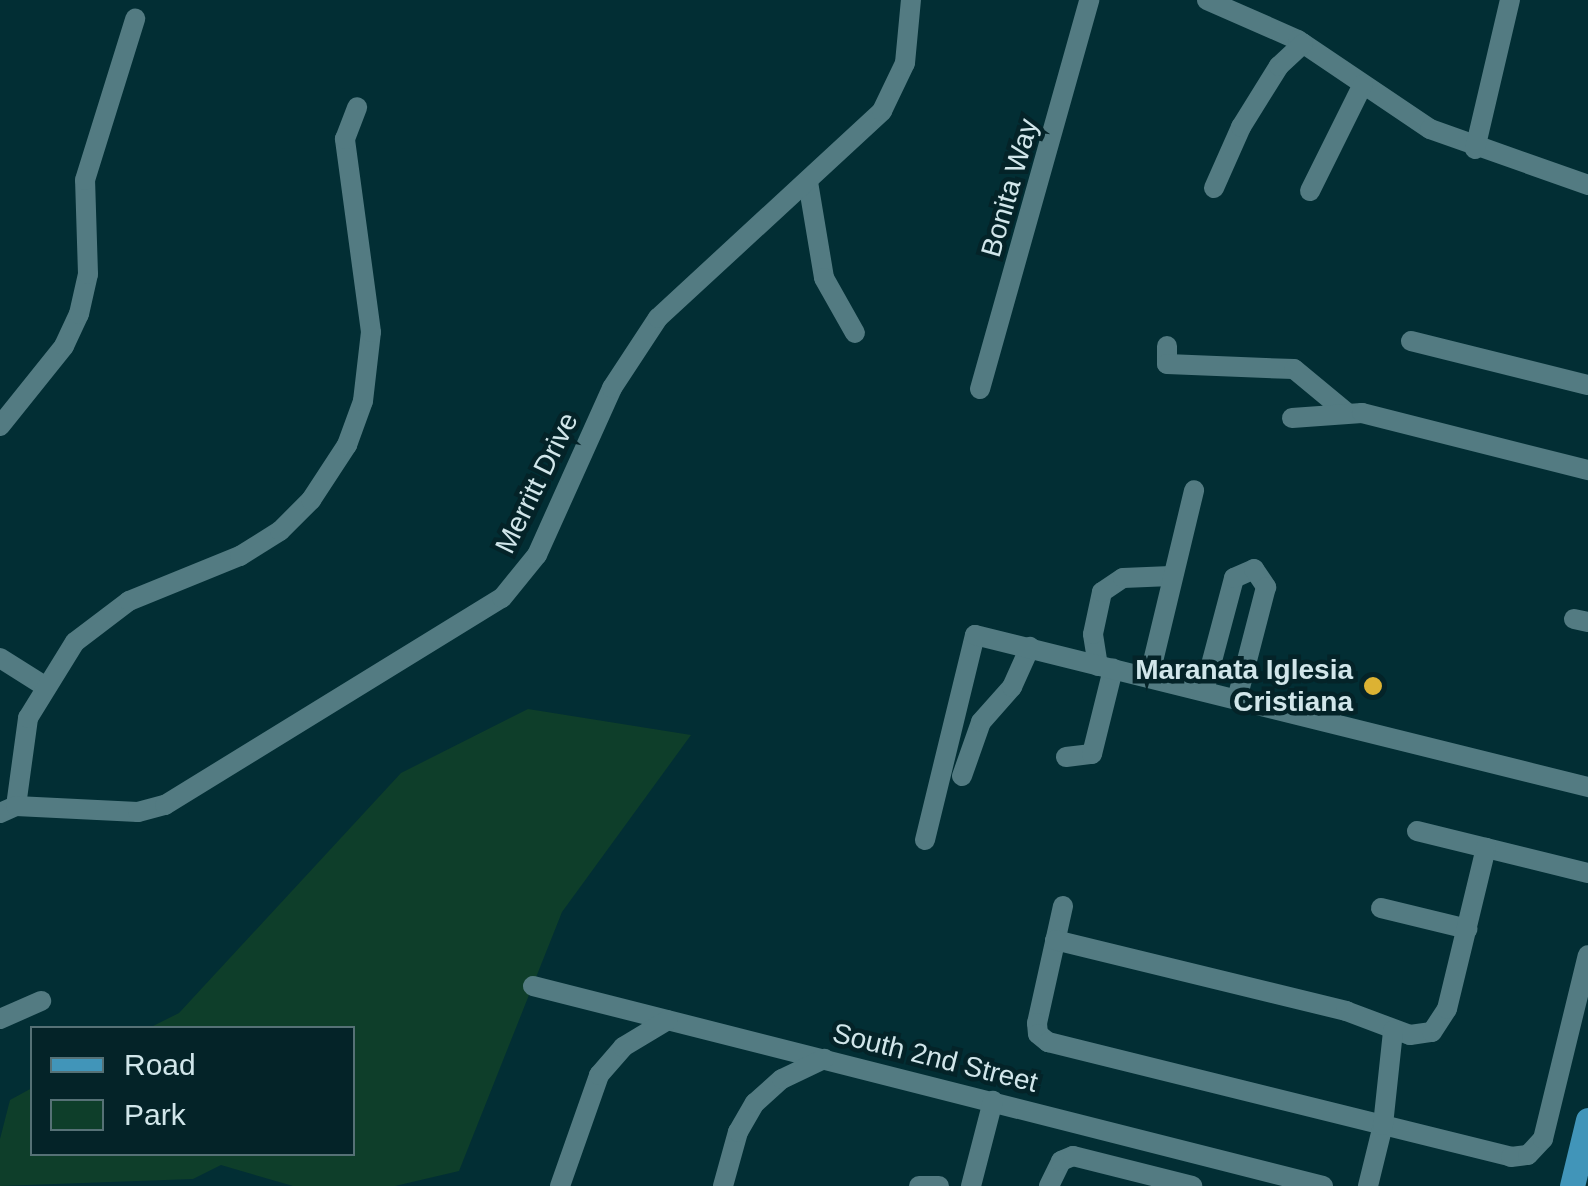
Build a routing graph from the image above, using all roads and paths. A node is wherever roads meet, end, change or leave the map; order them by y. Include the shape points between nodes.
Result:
1 (911, 0) edge
2 (1089, 0) edge
3 (1510, 0) edge
4 (1219, 3) edge
5 (135, 19) dead end
6 (1303, 44) junction
7 (1363, 84) junction
8 (356, 106) dead end
9 (1475, 149) junction
10 (808, 182) junction
11 (1588, 185) edge
12 (1214, 188) dead end
13 (1310, 191) dead end
14 (854, 334) dead end
15 (1410, 341) dead end
16 (1167, 346) dead end
17 (1588, 384) edge
18 (980, 389) dead end
19 (1354, 412) junction
20 (1292, 418) dead end
21 (0, 426) edge
22 (1588, 470) edge
23 (1194, 490) dead end
24 (1171, 576) junction
25 (1030, 647) junction
26 (0, 658) edge
27 (1105, 667) junction
28 (1149, 678) junction
29 (46, 687) junction
30 (1204, 691) junction
31 (1237, 699) junction
32 (1066, 757) dead end
33 (962, 776) dead end
34 (1588, 787) edge
35 (8, 809) edge
36 (1417, 831) dead end
37 (925, 840) dead end
38 (1486, 848) junction
39 (1588, 873) edge
40 (1063, 906) dead end
41 (1382, 908) dead end
42 (1467, 929) junction
43 (1055, 940) junction
44 (1588, 954) edge
45 (533, 986) dead end
46 (41, 1001) dead end
47 (0, 1019) edge
48 (668, 1020) junction
49 (1393, 1031) junction
50 (826, 1059) junction
51 (993, 1101) junction
52 (1588, 1120) edge
53 (1383, 1125) junction
54 (1159, 1182) edge
55 (560, 1186) edge
56 (724, 1186) edge
57 (971, 1186) edge
58 (1049, 1186) edge
59 (1192, 1186) edge
60 (1324, 1186) edge
61 (1368, 1186) edge
62 (1572, 1186) edge

1 - 10 street, Merritt Drive via 908,48 891,96 870,125
2 - 18 street, Bonita Way
3 - 9 street
4 - 6 street
5 - 21 street via 85,180 88,274 80,314 64,346
6 - 7 street
6 - 12 street via 1279,66 1241,127
7 - 9 street via 1430,129
7 - 13 street
8 - 29 street via 345,139 370,356 358,416 336,464 280,531 102,618 63,656
9 - 11 street
10 - 14 street via 824,278
10 - 35 street, Merritt Drive via 649,330 612,388 538,556 502,598 165,805 138,812
15 - 17 street
16 - 19 street via 1167,364 1294,370
19 - 20 street
19 - 22 street
23 - 24 street
24 - 27 street via 1123,578 1102,592 1093,634
24 - 28 street
25 - 27 street
25 - 33 street via 1012,688 981,722
25 - 37 street via 976,635
26 - 29 street
27 - 28 street
27 - 32 street via 1092,754
28 - 30 street
29 - 35 street via 28,718
30 - 31 street
30 - 31 street via 1234,578 1254,569 1266,587
31 - 34 street
36 - 38 street
38 - 39 street
38 - 42 street
40 - 43 street
41 - 42 street
42 - 49 street via 1448,1009 1432,1032
43 - 49 street via 1346,1011
43 - 53 street via 1037,1023 1048,1042
44 - 53 street via 1543,1139 1528,1155 1511,1157
45 - 48 street, South 2nd Street
46 - 47 street
48 - 50 street, South 2nd Street
48 - 55 street via 624,1047 600,1075
49 - 53 street
50 - 51 street, South 2nd Street
50 - 56 street via 782,1079 756,1103 738,1132
51 - 57 street
51 - 60 street, South 2nd Street
52 - 62 main road
53 - 61 street
54 - 58 street via 1072,1156 1060,1161
54 - 59 street

